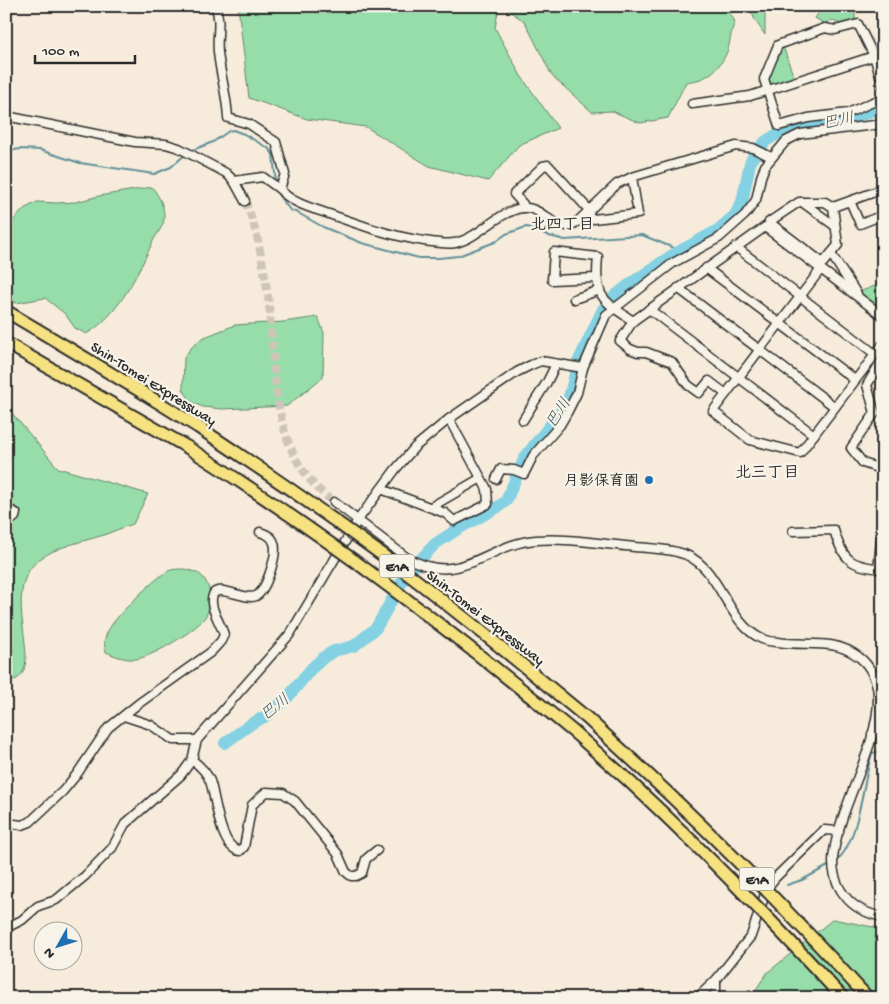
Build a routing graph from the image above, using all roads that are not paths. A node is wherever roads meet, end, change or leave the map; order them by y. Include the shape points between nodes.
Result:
1 (215, 6) edge
2 (883, 51) edge
3 (874, 56) junction
4 (883, 85) edge
5 (768, 90) junction
6 (883, 99) edge
7 (692, 104) dead end
8 (6, 116) edge
9 (883, 124) edge
10 (771, 157) junction
11 (632, 177) junction
12 (234, 182) junction
13 (280, 189) junction
14 (883, 189) edge
15 (850, 200) junction
16 (245, 201) tunnel mouth
17 (802, 202) junction
18 (833, 207) junction
19 (524, 208) junction
20 (587, 213) junction
21 (883, 215) edge
22 (835, 226) junction
23 (736, 247) junction
24 (831, 254) junction
25 (706, 268) junction
26 (821, 269) junction
27 (596, 278) junction
28 (678, 288) junction
29 (600, 290) junction
30 (800, 296) junction
31 (859, 298) junction
32 (574, 299) dead end
33 (612, 308) junction
34 (649, 310) junction
35 (6, 312) edge
36 (883, 316) edge
37 (632, 321) junction
38 (780, 324) junction
39 (6, 343) edge
40 (883, 344) edge
41 (759, 350) junction
42 (879, 356) edge
43 (556, 364) junction
44 (578, 367) junction
45 (739, 378) junction
46 (855, 380) junction
47 (726, 394) junction
48 (835, 407) junction
49 (449, 419) junction
50 (523, 420) dead end
51 (814, 435) junction
52 (883, 470) edge
53 (481, 478) junction
54 (496, 479) dead end
55 (381, 489) junction
56 (334, 502) tunnel mouth
57 (431, 507) junction
58 (6, 511) edge
59 (358, 520) junction
60 (883, 522) edge
61 (6, 524) edge
62 (793, 531) dead end
63 (260, 532) dead end
64 (880, 569) edge
65 (124, 716) junction
66 (883, 731) edge
67 (872, 734) junction
68 (197, 740) junction
69 (192, 760) junction
70 (6, 823) edge
71 (839, 831) junction
72 (377, 850) dead end
73 (883, 916) edge
74 (6, 928) edge
75 (716, 980) junction
76 (697, 998) edge
77 (713, 998) edge
78 (843, 998) edge
79 (868, 998) edge

1 - 13 street via 228,118 249,124 276,142 285,174
2 - 3 street
3 - 4 street
3 - 5 street
3 - 5 street via 858,24 835,30 825,28 778,45 764,79
5 - 6 street via 779,126 848,113
5 - 7 street via 750,96
8 - 12 street via 135,142 166,144 226,173
9 - 10 street via 800,134 786,140
10 - 11 street via 753,148 736,146
10 - 33 street via 761,177 756,200 745,215 719,238 673,263
11 - 20 street via 617,184
11 - 20 street via 638,214 592,219
12 - 13 street via 263,177
12 - 16 street
13 - 19 street via 286,196 312,208 380,232 443,243 465,240 503,216
14 - 15 street
15 - 18 street
15 - 21 street via 860,224
17 - 18 street via 825,202
17 - 22 street
17 - 24 street via 770,222 823,262
18 - 22 street
19 - 20 street via 570,227
19 - 20 street via 514,194 543,166 548,166
22 - 24 street via 838,245
23 - 25 street
23 - 26 street via 764,227
23 - 30 street
24 - 31 street
25 - 28 street
25 - 38 street
26 - 30 street
26 - 31 street
27 - 27 street via 598,257 554,252 552,280
27 - 29 street
28 - 34 street
28 - 41 street
29 - 32 street
29 - 33 street
30 - 38 street
30 - 42 street
31 - 36 street
33 - 37 street
33 - 44 street
34 - 37 street
34 - 45 street
35 - 79 highway, Shin-Tomei Expressway / E1A, bridge via 137,389 259,468 401,569 529,670 587,718 693,816 763,885
37 - 47 street via 620,341 630,349 672,362 688,385 699,393 709,381
38 - 41 street
38 - 46 street
39 - 78 highway, E1A, bridge via 250,487 467,645 629,781 750,898
40 - 42 street
41 - 45 street
41 - 48 street
42 - 46 street
42 - 52 street via 867,385 875,413 851,448 863,463
43 - 44 street
43 - 49 street via 541,361 517,372
43 - 50 street
44 - 54 street via 577,393 560,425 533,456 524,474 501,469
45 - 47 street
45 - 51 street
46 - 48 street
47 - 51 street via 713,411 750,440 800,453
48 - 51 street
49 - 53 street
49 - 55 street via 415,447
53 - 57 street
53 - 57 street via 488,489 488,504 454,522 445,513
55 - 57 street
55 - 59 street
56 - 59 street
58 - 61 street via 16,513 16,517
59 - 67 street via 406,558 440,569 469,565 513,545 534,540 679,552 706,567 742,624 764,640 830,644 846,648 862,658 873,674 879,694
59 - 68 street via 290,634
60 - 64 street
62 - 64 street via 834,530 838,545 856,566
63 - 65 street via 270,536 276,550 265,587 256,596 244,597 215,591 212,605 224,635 221,642
65 - 68 street via 151,725 173,740
65 - 70 street via 108,728 63,791 30,822
66 - 67 street
67 - 71 street
68 - 69 street
69 - 72 street via 210,779 221,827 236,850 244,847 252,805 266,792 272,791 295,801 338,854 350,876 362,873 366,859
69 - 74 street via 181,775 125,824 112,848 85,876 56,900 38,906
71 - 73 street via 833,852 834,877 840,890 850,903 869,914
71 - 75 street via 824,830 774,878 767,888 751,936
75 - 76 street
75 - 77 street

